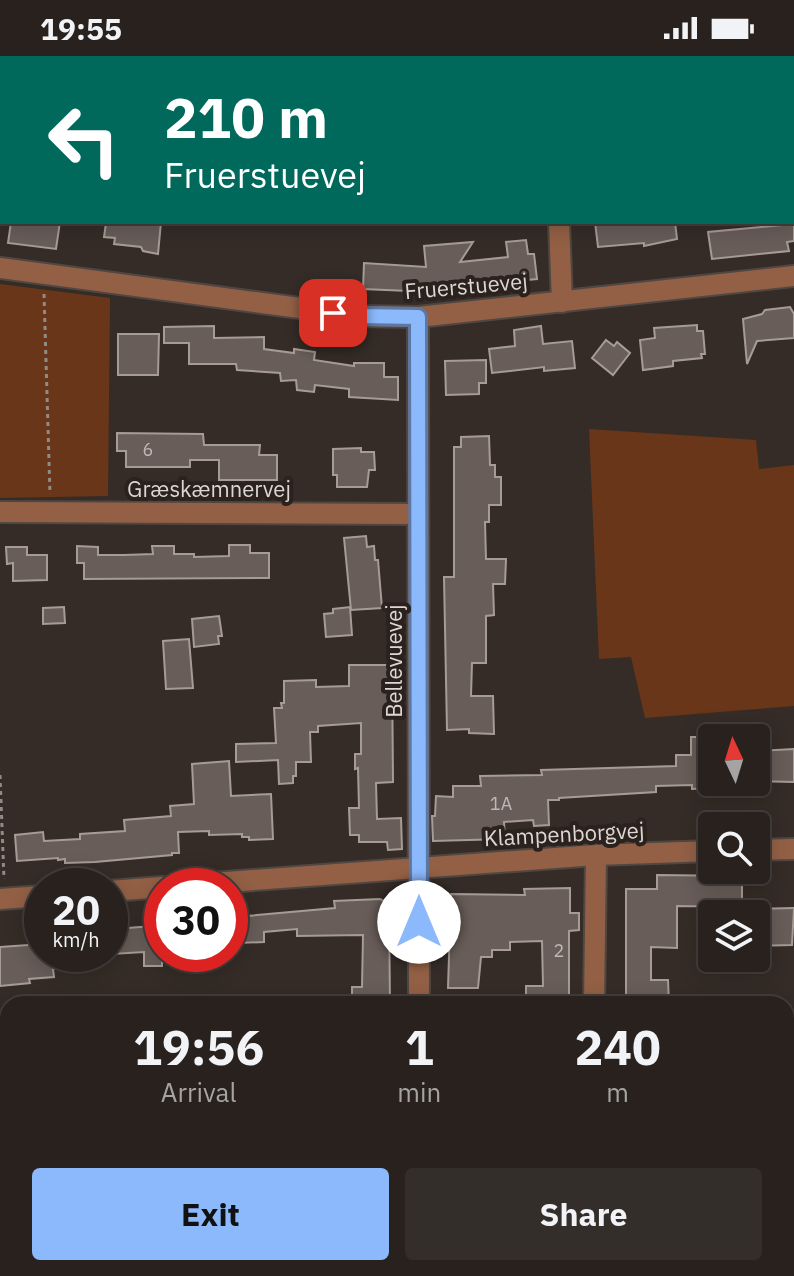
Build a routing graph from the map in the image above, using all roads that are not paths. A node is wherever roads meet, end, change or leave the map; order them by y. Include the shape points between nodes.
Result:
1 (559, 224) edge
2 (0, 268) edge
3 (794, 276) edge
4 (562, 302) junction
5 (418, 317) junction
6 (0, 512) edge
7 (418, 514) junction
8 (794, 849) edge
9 (770, 850) edge
10 (698, 851) edge
11 (596, 855) junction
12 (419, 867) junction
13 (248, 880) edge
14 (24, 897) edge
15 (2, 899) edge
16 (419, 996) edge
17 (594, 996) edge

1 - 4 street
2 - 5 street, Fruerstuevej via 359,316
3 - 4 street, Fruerstuevej
4 - 5 street, Fruerstuevej
5 - 7 street, Bellevuevej
6 - 7 street, Græskæmnervej
7 - 12 street, Bellevuevej
8 - 9 street
10 - 11 street, Klampenborgvej
11 - 12 street, Klampenborgvej
11 - 17 street
12 - 13 street, Klampenborgvej
12 - 16 street, Bellevuevej
14 - 15 street

